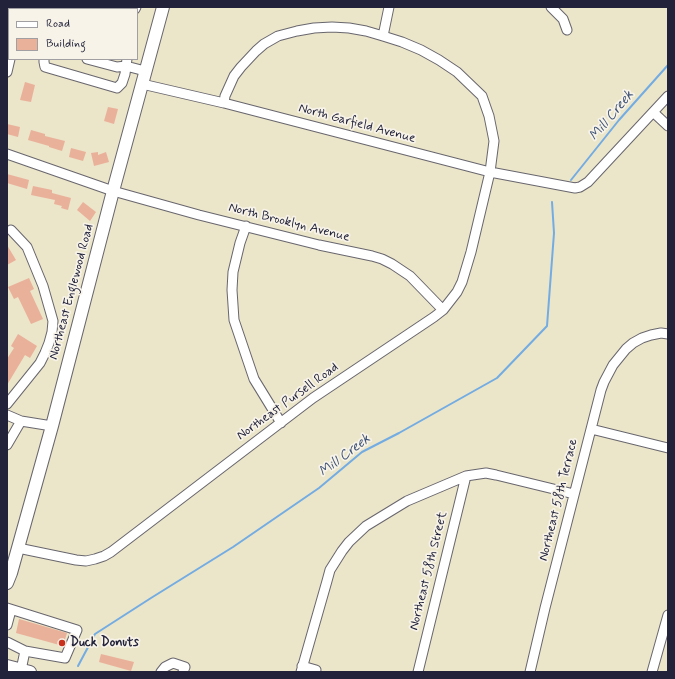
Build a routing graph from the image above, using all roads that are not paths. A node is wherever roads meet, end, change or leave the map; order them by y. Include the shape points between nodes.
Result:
1 (163, 7) edge
2 (389, 7) edge
3 (551, 7) edge
4 (567, 30) dead end
5 (383, 36) junction
6 (10, 60) edge
7 (44, 60) edge
8 (91, 60) edge
9 (126, 62) edge
10 (146, 71) junction
11 (7, 72) edge
12 (142, 84) junction
13 (668, 96) edge
14 (224, 104) junction
15 (653, 112) junction
16 (668, 126) edge
17 (7, 154) edge
18 (490, 172) junction
19 (113, 191) junction
20 (246, 226) junction
21 (12, 230) dead end
22 (443, 310) junction
23 (668, 334) edge
24 (7, 404) edge
25 (7, 415) edge
26 (21, 421) junction
27 (281, 423) junction
28 (52, 426) junction
29 (591, 429) junction
30 (7, 445) edge
31 (668, 448) edge
32 (466, 476) junction
33 (574, 494) junction
34 (18, 548) junction
35 (7, 583) edge
36 (9, 609) edge
37 (668, 615) edge
38 (7, 625) edge
39 (7, 642) edge
40 (25, 651) junction
41 (7, 666) edge
42 (302, 669) edge
43 (25, 671) edge
44 (318, 671) edge
45 (161, 672) edge
46 (183, 672) edge
47 (418, 672) edge
48 (530, 672) edge
49 (652, 672) edge

1 - 10 main road, Northeast Englewood Road
2 - 5 street
3 - 4 street via 563,19
5 - 14 street, Northeast Pursell Road via 332,27 278,36 264,44 241,67 229,86
5 - 18 street, Northeast Pursell Road via 440,60 482,96 494,141
6 - 11 street
7 - 9 street via 45,67 117,88 122,84
8 - 9 street via 117,67
9 - 10 street
10 - 12 main road, Northeast Englewood Road
12 - 14 street, North Garfield Avenue
12 - 19 main road, Northeast Englewood Road
13 - 15 street
14 - 18 street, North Garfield Avenue
15 - 16 street
15 - 18 street, North Garfield Avenue via 588,182 580,187 567,187
17 - 19 street
18 - 22 street, Northeast Pursell Road via 462,282
19 - 20 street, North Brooklyn Avenue
19 - 28 main road, Northeast Englewood Road
20 - 22 street, North Brooklyn Avenue via 382,259 410,276
20 - 27 street via 233,272 234,320 254,379
21 - 24 street via 27,247 43,286 53,321 49,343 40,363
22 - 27 street, Northeast Pursell Road via 313,398
23 - 29 street, Northeast 58th Terrace via 651,335 633,343 613,365 601,390
25 - 26 street
26 - 28 street
26 - 30 street
27 - 34 street, Northeast Pursell Road via 104,556 76,560
28 - 34 main road, Northeast Englewood Road
29 - 31 street
29 - 33 street, Northeast 58th Terrace
32 - 33 street via 486,473
32 - 42 street via 408,501 366,526 349,542 328,576
32 - 47 street, Northeast 58th Street
33 - 48 street, Northeast 58th Terrace
34 - 35 main road, Northeast Englewood Road
36 - 38 street
36 - 40 street via 77,630 65,658
37 - 49 street
39 - 40 street
40 - 43 street
41 - 43 main road
42 - 44 street
45 - 46 street via 173,663 185,667

